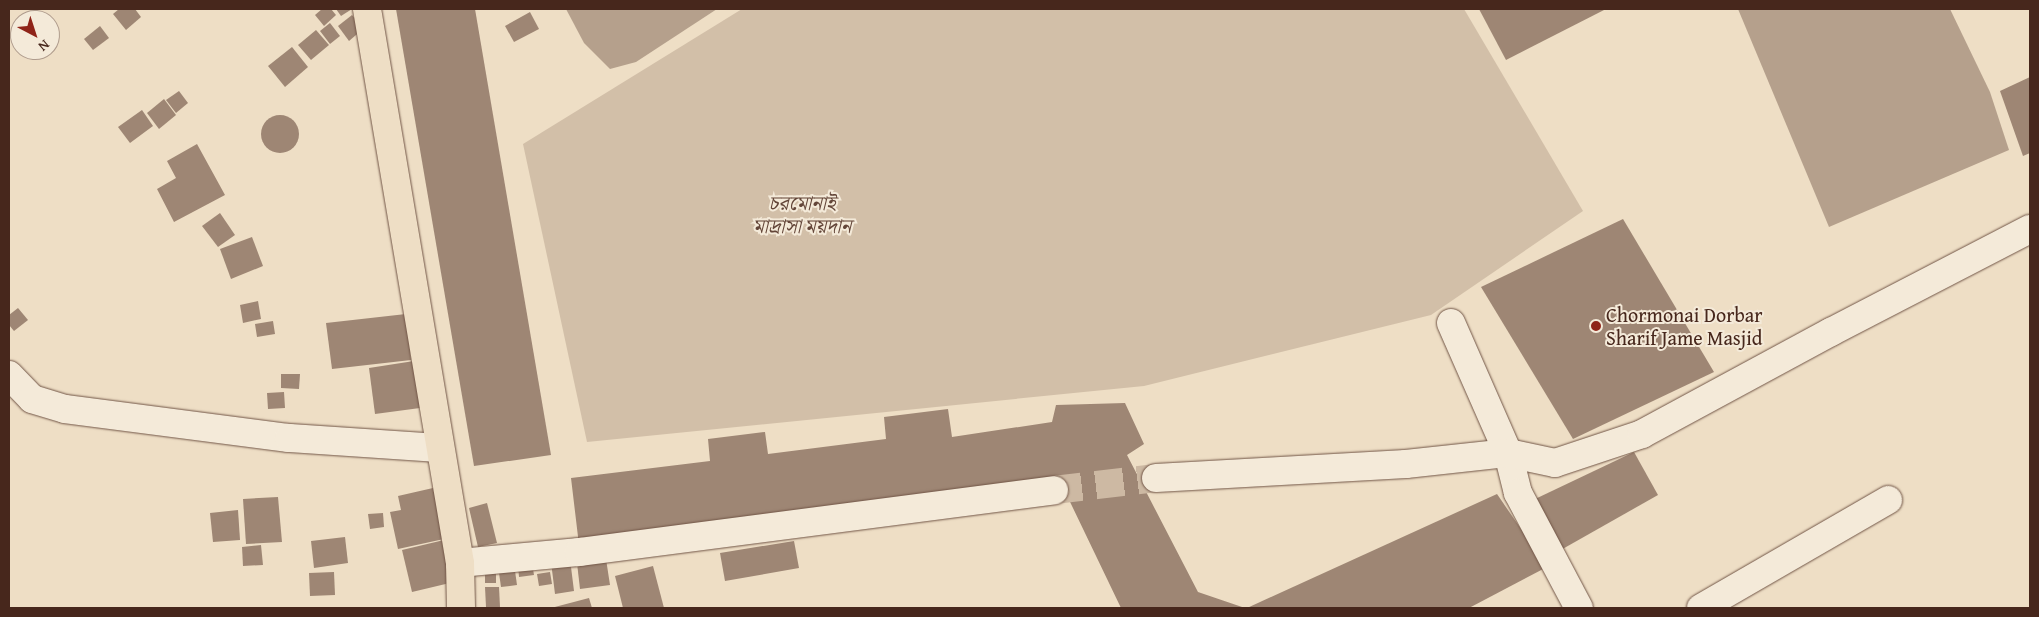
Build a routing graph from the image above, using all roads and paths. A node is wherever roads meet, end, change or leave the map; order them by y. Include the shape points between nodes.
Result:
1 (367, 9) edge
2 (2030, 229) edge
3 (1452, 323) dead end
4 (9, 375) edge
5 (440, 448) junction
6 (1508, 453) junction
7 (1156, 478) tunnel mouth
8 (1054, 490) tunnel mouth
9 (1888, 500) dead end
10 (460, 563) junction
11 (461, 608) edge
12 (1580, 608) edge
13 (1701, 608) edge

1 - 5 main road
2 - 6 street via 1642,434 1555,463
3 - 6 street
4 - 5 street via 32,400 65,409 289,438
5 - 10 main road
6 - 7 street via 1406,464
6 - 12 street via 1518,493
8 - 10 street via 579,552
9 - 13 street
10 - 11 main road

